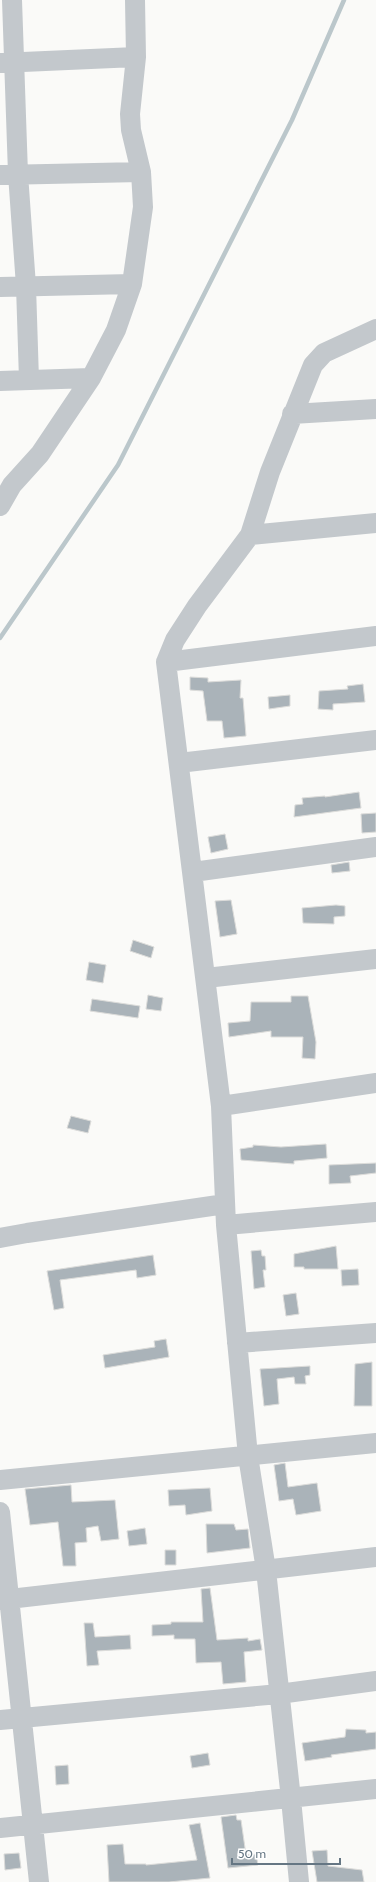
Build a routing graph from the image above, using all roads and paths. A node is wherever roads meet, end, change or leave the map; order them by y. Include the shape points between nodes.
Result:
1 (12, 0) edge
2 (135, 0) edge
3 (136, 57) junction
4 (7, 63) edge
5 (141, 172) junction
6 (9, 174) edge
7 (132, 284) junction
8 (26, 286) junction
9 (0, 287) edge
10 (376, 329) edge
11 (91, 378) junction
12 (29, 380) junction
13 (0, 381) edge
14 (376, 409) edge
15 (292, 414) junction
16 (6, 485) edge
17 (0, 506) edge
18 (376, 523) edge
19 (250, 535) junction
20 (376, 636) edge
21 (166, 662) junction
22 (376, 740) edge
23 (179, 762) junction
24 (376, 847) edge
25 (193, 872) junction
26 (376, 959) edge
27 (206, 978) junction
28 (376, 1083) edge
29 (221, 1106) junction
30 (225, 1204) junction
31 (376, 1212) edge
32 (226, 1225) junction
33 (0, 1238) edge
34 (376, 1333) edge
35 (237, 1343) junction
36 (376, 1443) edge
37 (248, 1456) junction
38 (0, 1480) edge
39 (0, 1512) edge
40 (376, 1557) edge
41 (266, 1570) junction
42 (5, 1599) edge
43 (376, 1681) edge
44 (279, 1694) junction
45 (22, 1718) junction
46 (0, 1720) edge
47 (376, 1789) edge
48 (291, 1799) junction
49 (33, 1825) junction
50 (0, 1828) edge
51 (39, 1882) edge
52 (299, 1882) edge

1 - 4 street
2 - 3 street
3 - 4 street
3 - 5 street via 130,114
4 - 6 street
5 - 6 street
5 - 7 street via 143,207
6 - 8 street
7 - 8 street
7 - 11 street via 116,330
8 - 9 street
8 - 12 street
10 - 15 street via 324,354 313,365
11 - 12 street
11 - 16 street via 40,454
12 - 13 street
14 - 15 street
15 - 19 street
16 - 17 street
18 - 19 street
19 - 21 street via 193,612 175,640
20 - 21 street
21 - 23 street
22 - 23 street
23 - 25 street
24 - 25 street
25 - 27 street
26 - 27 street
27 - 29 street
28 - 29 street
29 - 30 street
30 - 32 street
30 - 33 street
31 - 32 street
32 - 35 street
34 - 35 street
35 - 37 street
36 - 37 street
37 - 38 street
37 - 41 street
39 - 42 street
40 - 41 street
41 - 42 street
41 - 44 street
42 - 45 street
43 - 44 street
44 - 45 street
44 - 48 street
45 - 46 street
45 - 49 street
47 - 48 street
48 - 49 street
48 - 52 street
49 - 50 street
49 - 51 street

